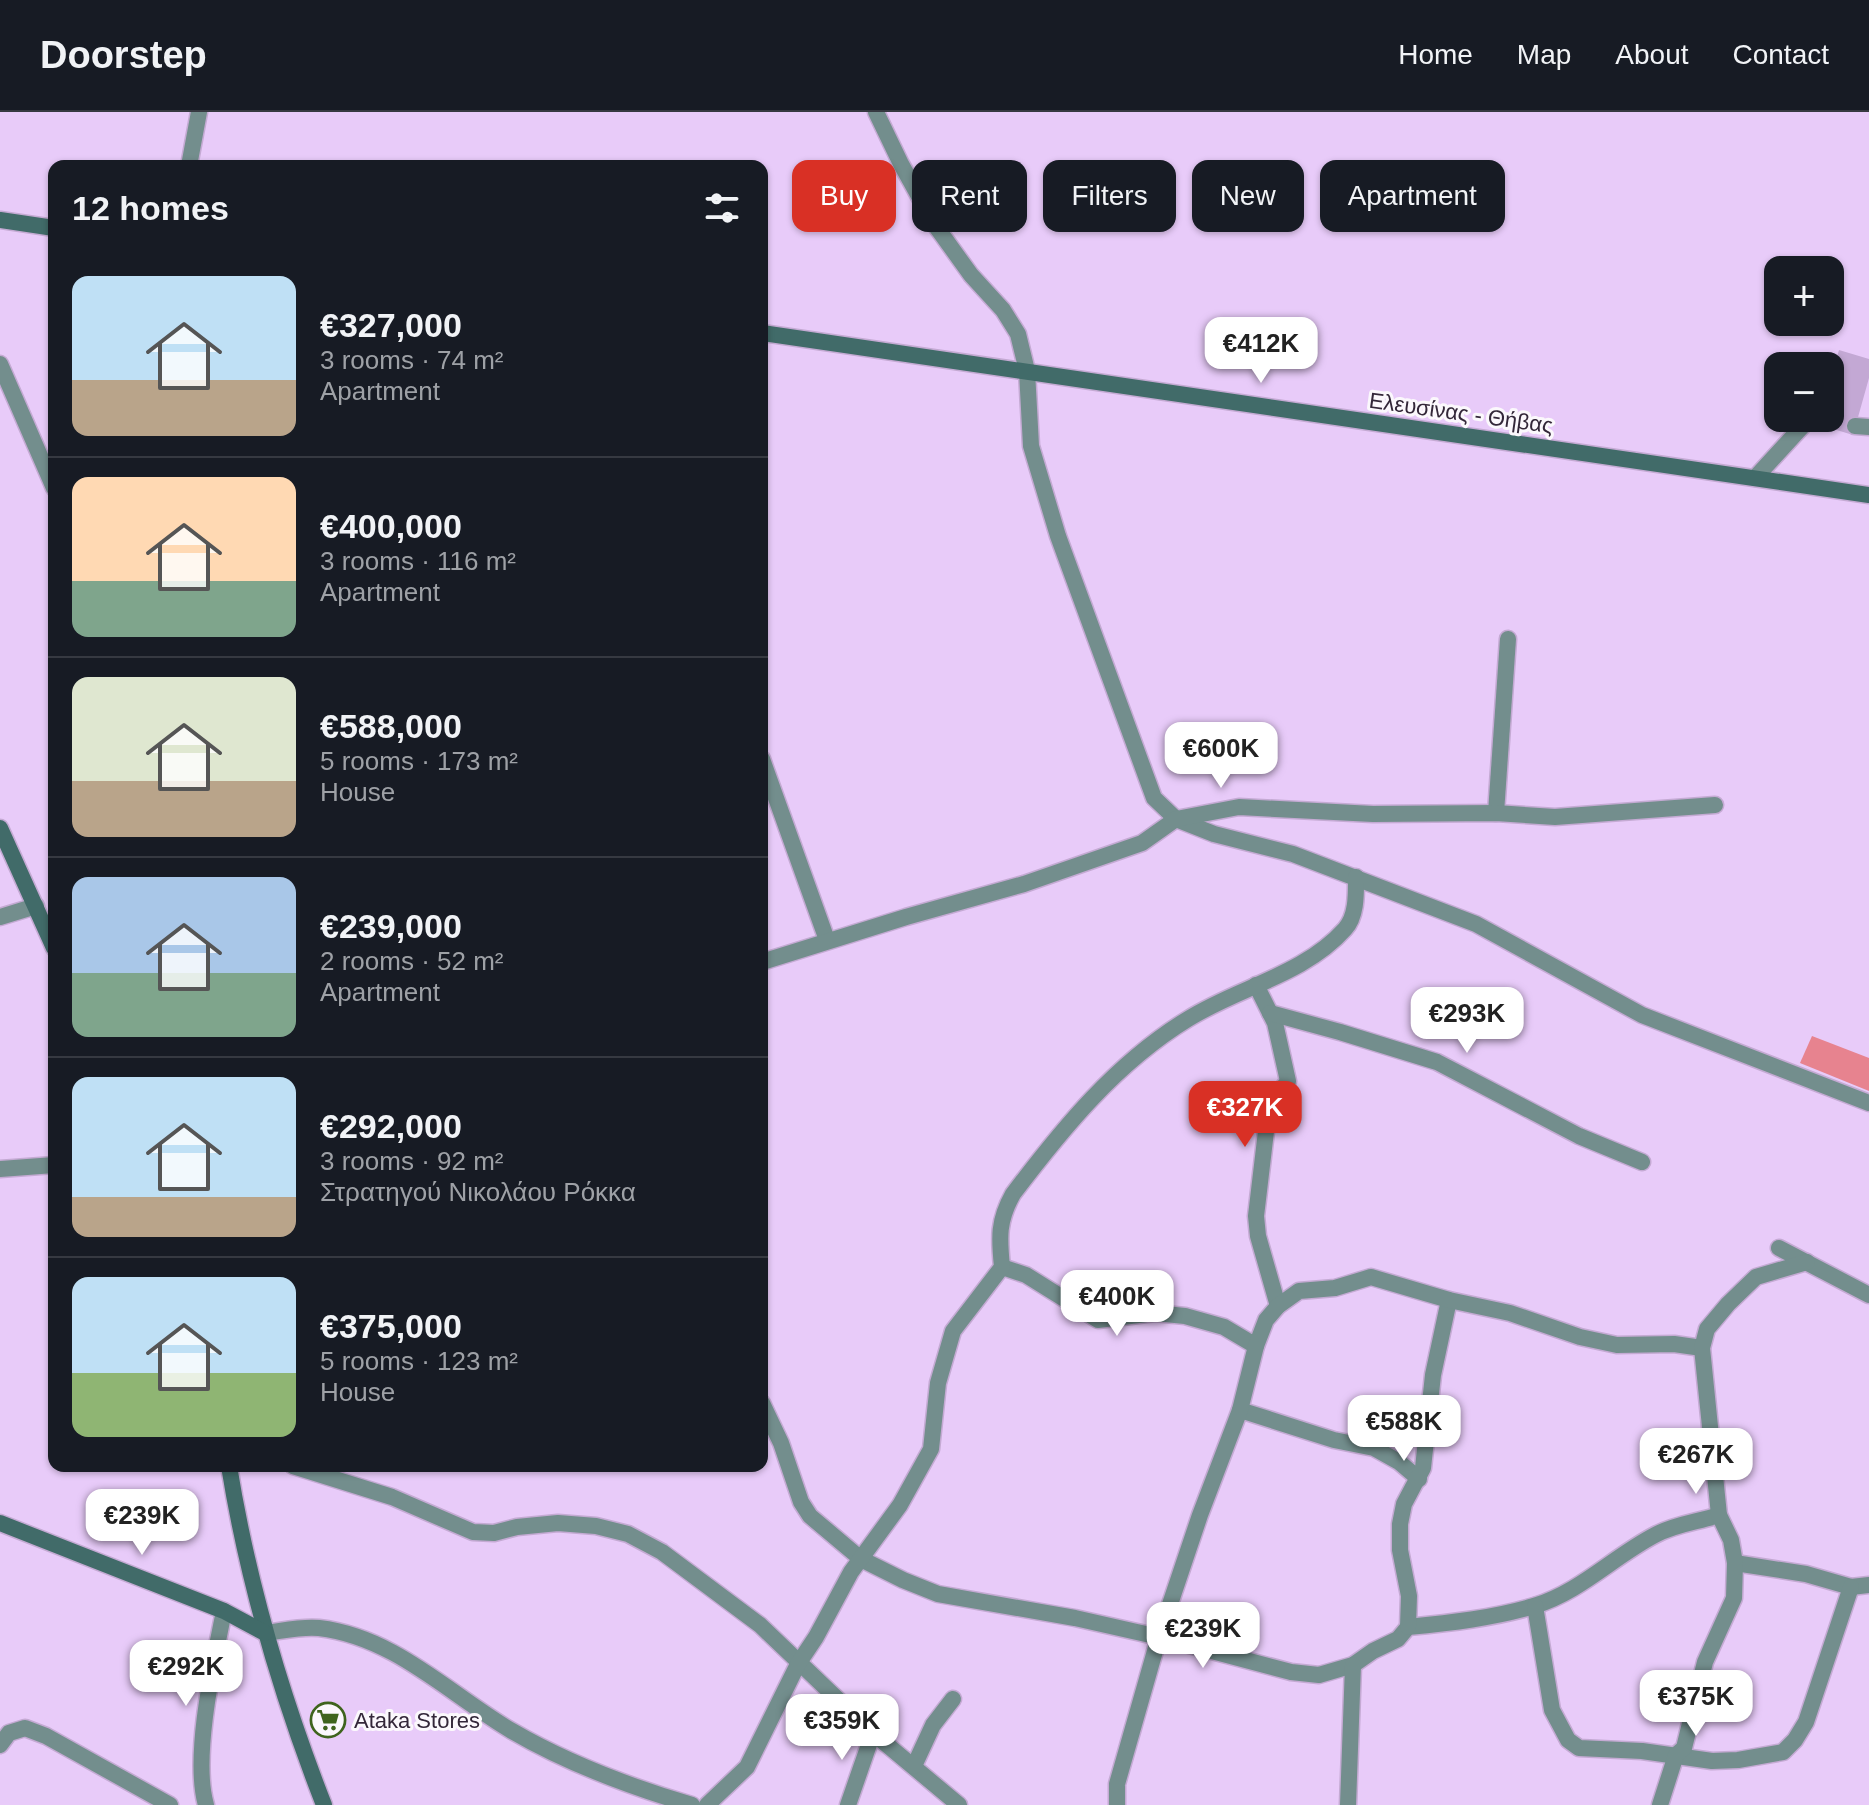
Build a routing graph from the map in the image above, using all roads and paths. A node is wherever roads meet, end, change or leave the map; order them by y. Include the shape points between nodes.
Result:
1 (199, 112) edge
2 (876, 112) edge
3 (190, 160) edge
4 (0, 220) edge
5 (48, 227) edge
6 (768, 334) edge
7 (0, 364) edge
8 (1027, 371) junction
9 (1797, 432) edge
10 (48, 474) edge
11 (1755, 478) junction
12 (1869, 495) edge
13 (1508, 639) dead end
14 (768, 776) edge
15 (1715, 805) dead end
16 (1496, 813) junction
17 (1176, 819) junction
18 (0, 828) edge
19 (1356, 877) junction
20 (36, 906) junction
21 (0, 917) edge
22 (48, 934) edge
23 (827, 940) junction
24 (768, 960) edge
25 (1256, 985) junction
26 (1270, 1013) junction
27 (1869, 1103) edge
28 (1642, 1162) dead end
29 (48, 1165) edge
30 (0, 1169) edge
31 (1779, 1248) dead end
32 (1807, 1262) junction
33 (1002, 1267) junction
34 (1869, 1295) edge
35 (1449, 1300) junction
36 (1278, 1306) junction
37 (1256, 1346) junction
38 (1702, 1348) junction
39 (1240, 1410) junction
40 (768, 1416) edge
41 (230, 1472) edge
42 (312, 1472) edge
43 (1419, 1479) junction
44 (1719, 1515) junction
45 (0, 1523) edge
46 (861, 1559) junction
47 (1735, 1563) junction
48 (1869, 1585) edge
49 (1851, 1587) junction
50 (1535, 1606) junction
51 (224, 1611) junction
52 (1408, 1627) junction
53 (265, 1633) junction
54 (1159, 1637) junction
55 (798, 1664) junction
56 (1353, 1665) junction
57 (953, 1699) dead end
58 (873, 1733) junction
59 (3, 1734) edge
60 (1676, 1755) junction
61 (914, 1766) junction
62 (170, 1805) edge
63 (206, 1805) edge
64 (324, 1805) edge
65 (692, 1805) edge
66 (707, 1805) edge
67 (848, 1805) edge
68 (959, 1805) edge
69 (1117, 1805) edge
70 (1348, 1805) edge
71 (1660, 1805) edge

1 - 3 street
2 - 8 street via 935,225 1018,334
4 - 5 street
6 - 8 street, Ελευσίνας - Θήβας
7 - 10 street
8 - 11 street, Ελευσίνας - Θήβας
8 - 17 street via 1031,446 1058,536 1154,798
9 - 11 street
11 - 12 street, Ελευσίνας - Θήβας
13 - 16 street
14 - 23 street
15 - 16 street via 1555,817
16 - 17 street via 1239,807
17 - 19 street
17 - 23 street via 1142,843 1024,884
18 - 20 street
19 - 25 street via 1348,927 1301,964
19 - 27 street via 1476,924 1642,1015
20 - 21 street
20 - 22 street
23 - 24 street
25 - 26 street
25 - 33 street via 1178,1025 1098,1089 1013,1194 999,1236
26 - 28 street via 1437,1062 1579,1136
26 - 36 street via 1288,1081 1269,1106 1256,1216
29 - 30 street
31 - 32 street
32 - 34 street
32 - 38 street via 1756,1277 1707,1329
33 - 37 street via 1026,1275 1098,1320 1155,1313 1185,1316 1224,1327
33 - 46 street via 953,1331 938,1383 931,1449
35 - 36 street via 1371,1277 1299,1291
35 - 38 street via 1617,1345
35 - 43 street
36 - 37 street
37 - 39 street
38 - 44 street
39 - 43 street via 1374,1448
39 - 54 street
40 - 46 street via 810,1516
41 - 53 street
42 - 55 street via 392,1497 473,1532 558,1523 628,1534 717,1591
43 - 52 street via 1404,1504 1400,1524
44 - 47 street
44 - 50 street via 1657,1533 1573,1589
45 - 51 street
46 - 54 street via 938,1594
46 - 55 street
47 - 49 street
47 - 60 street via 1734,1598 1705,1662 1684,1748
48 - 49 street
49 - 60 street via 1806,1722 1783,1752 1712,1761
50 - 52 street
50 - 60 street via 1552,1710 1568,1740 1579,1748
51 - 53 street
51 - 63 street via 207,1702
52 - 56 street via 1398,1639
53 - 64 street
53 - 65 street via 318,1628 354,1636 417,1666 511,1730 563,1757
54 - 56 street via 1291,1672 1319,1675
54 - 69 street via 1117,1784
55 - 58 street
55 - 66 street via 747,1767
56 - 70 street
57 - 61 street via 933,1725
58 - 61 street
58 - 67 street
59 - 62 street via 25,1728 46,1736
60 - 71 street
61 - 68 street

